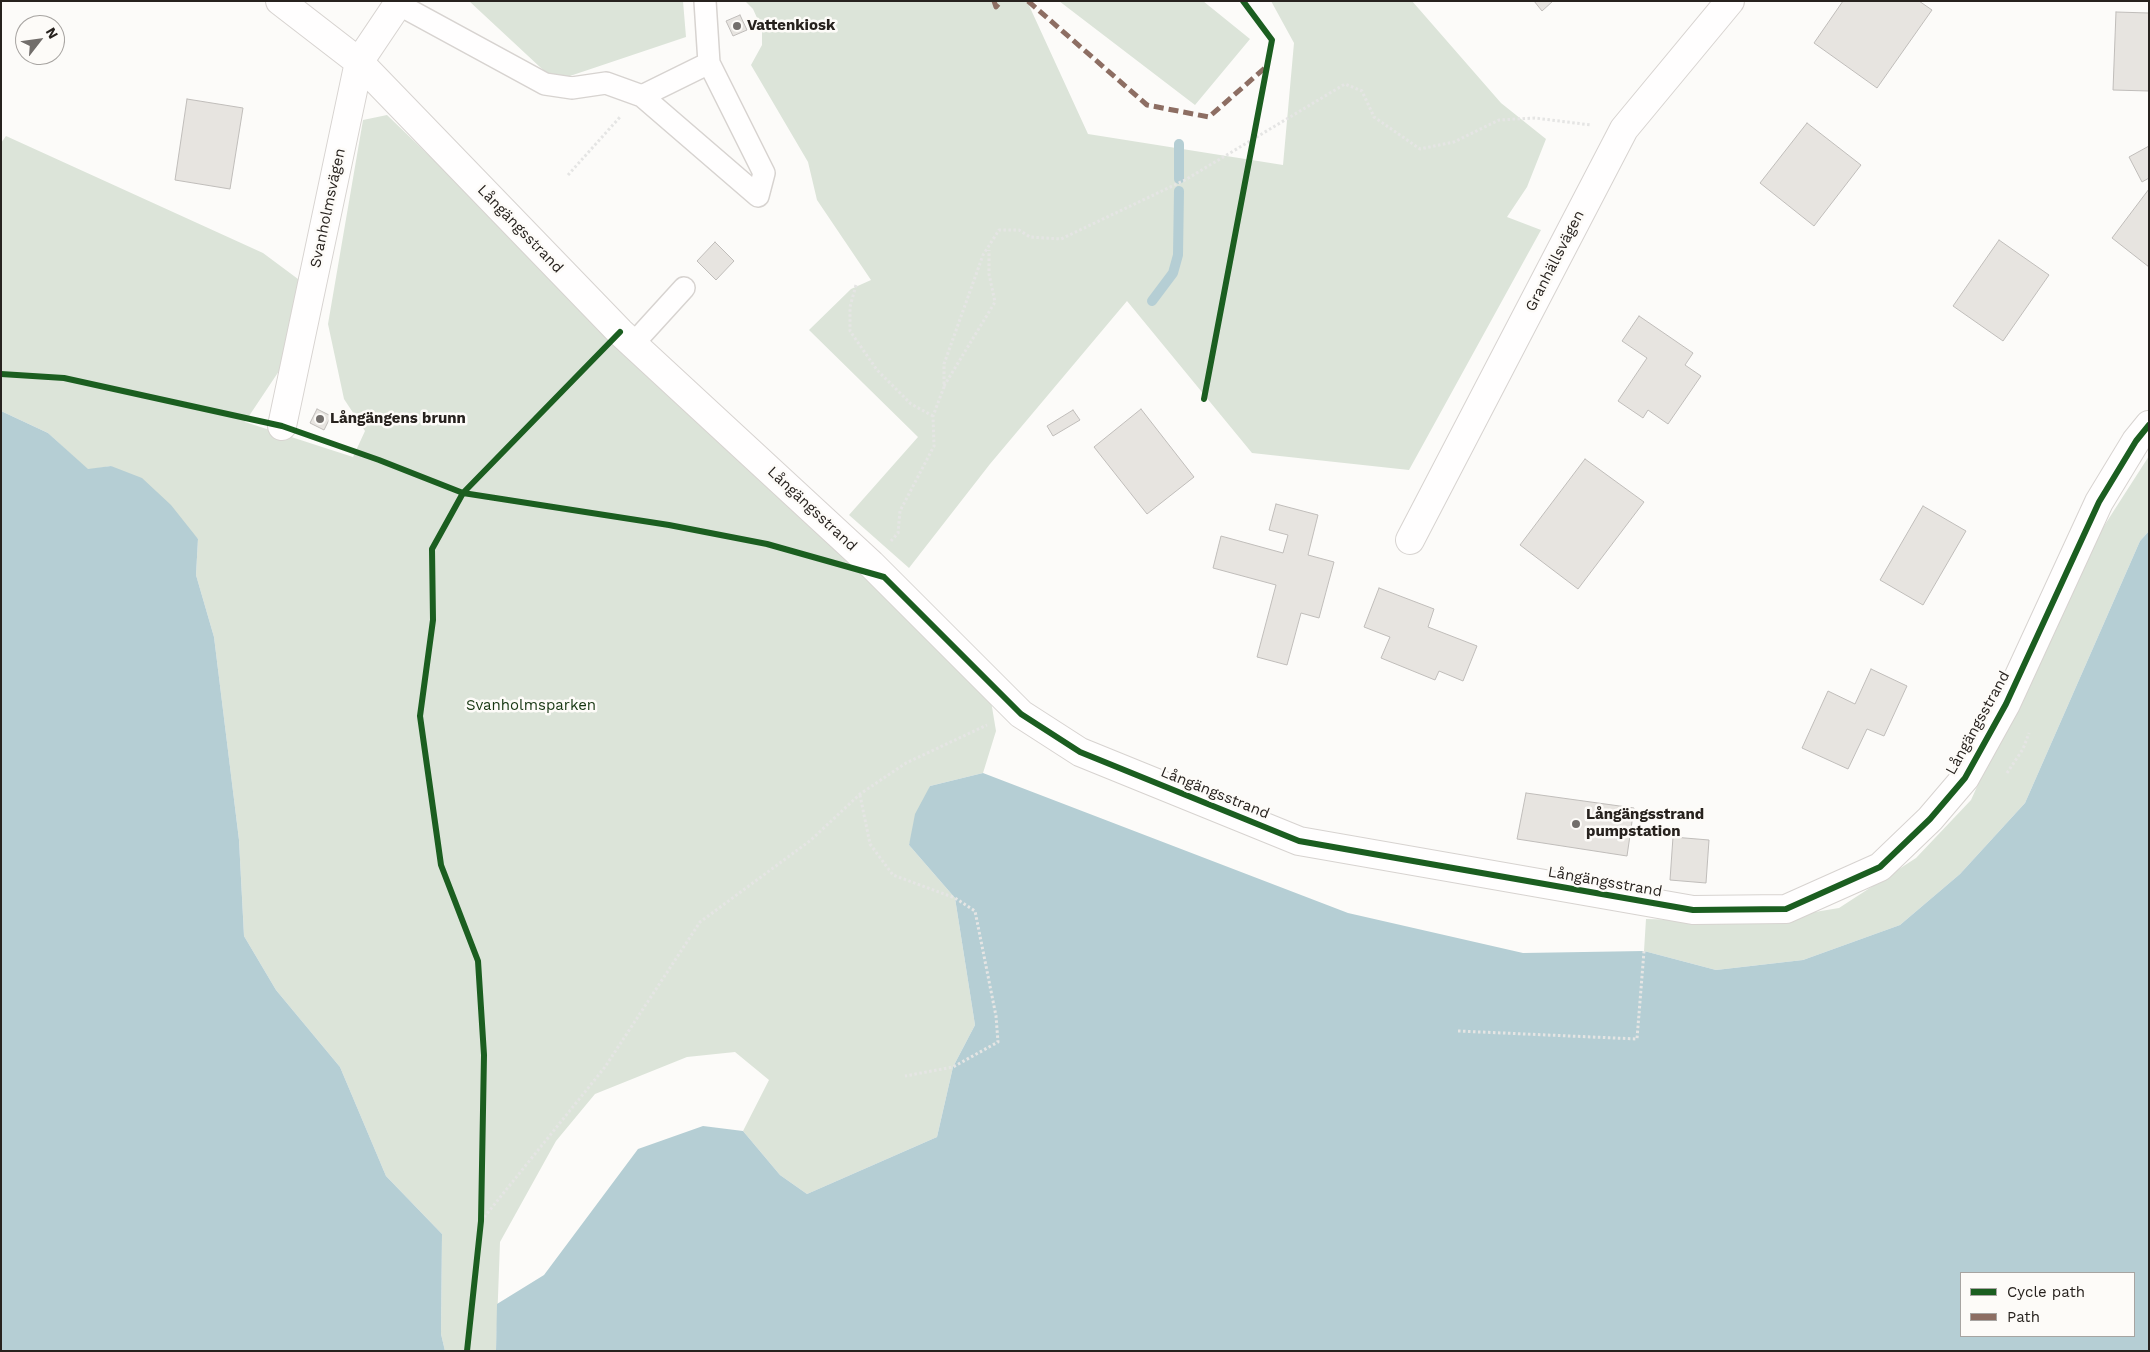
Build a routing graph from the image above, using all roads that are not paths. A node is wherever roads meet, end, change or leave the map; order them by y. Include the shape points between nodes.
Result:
1 (280, 1) edge
2 (706, 1) edge
3 (1730, 1) edge
4 (399, 3) edge
5 (359, 62) junction
6 (709, 63) junction
7 (642, 96) junction
8 (684, 288) dead end
9 (633, 344) junction
10 (2149, 425) edge
11 (282, 426) dead end
12 (1410, 540) dead end

1 - 5 street, Långängsstrand
2 - 6 lane
3 - 12 street, Granhällsvägen via 1624,129
4 - 5 street, Svanholmsvägen
4 - 7 lane via 545,84 572,88 606,83
5 - 9 street, Långängsstrand
5 - 11 street, Svanholmsvägen
6 - 7 lane
6 - 7 lane via 764,173 758,196
8 - 9 lane
9 - 10 street, Långängsstrand via 871,564 1021,714 1080,752 1299,840 1693,910 1786,909 1880,867 1930,819 1965,778 2006,704 2099,502

